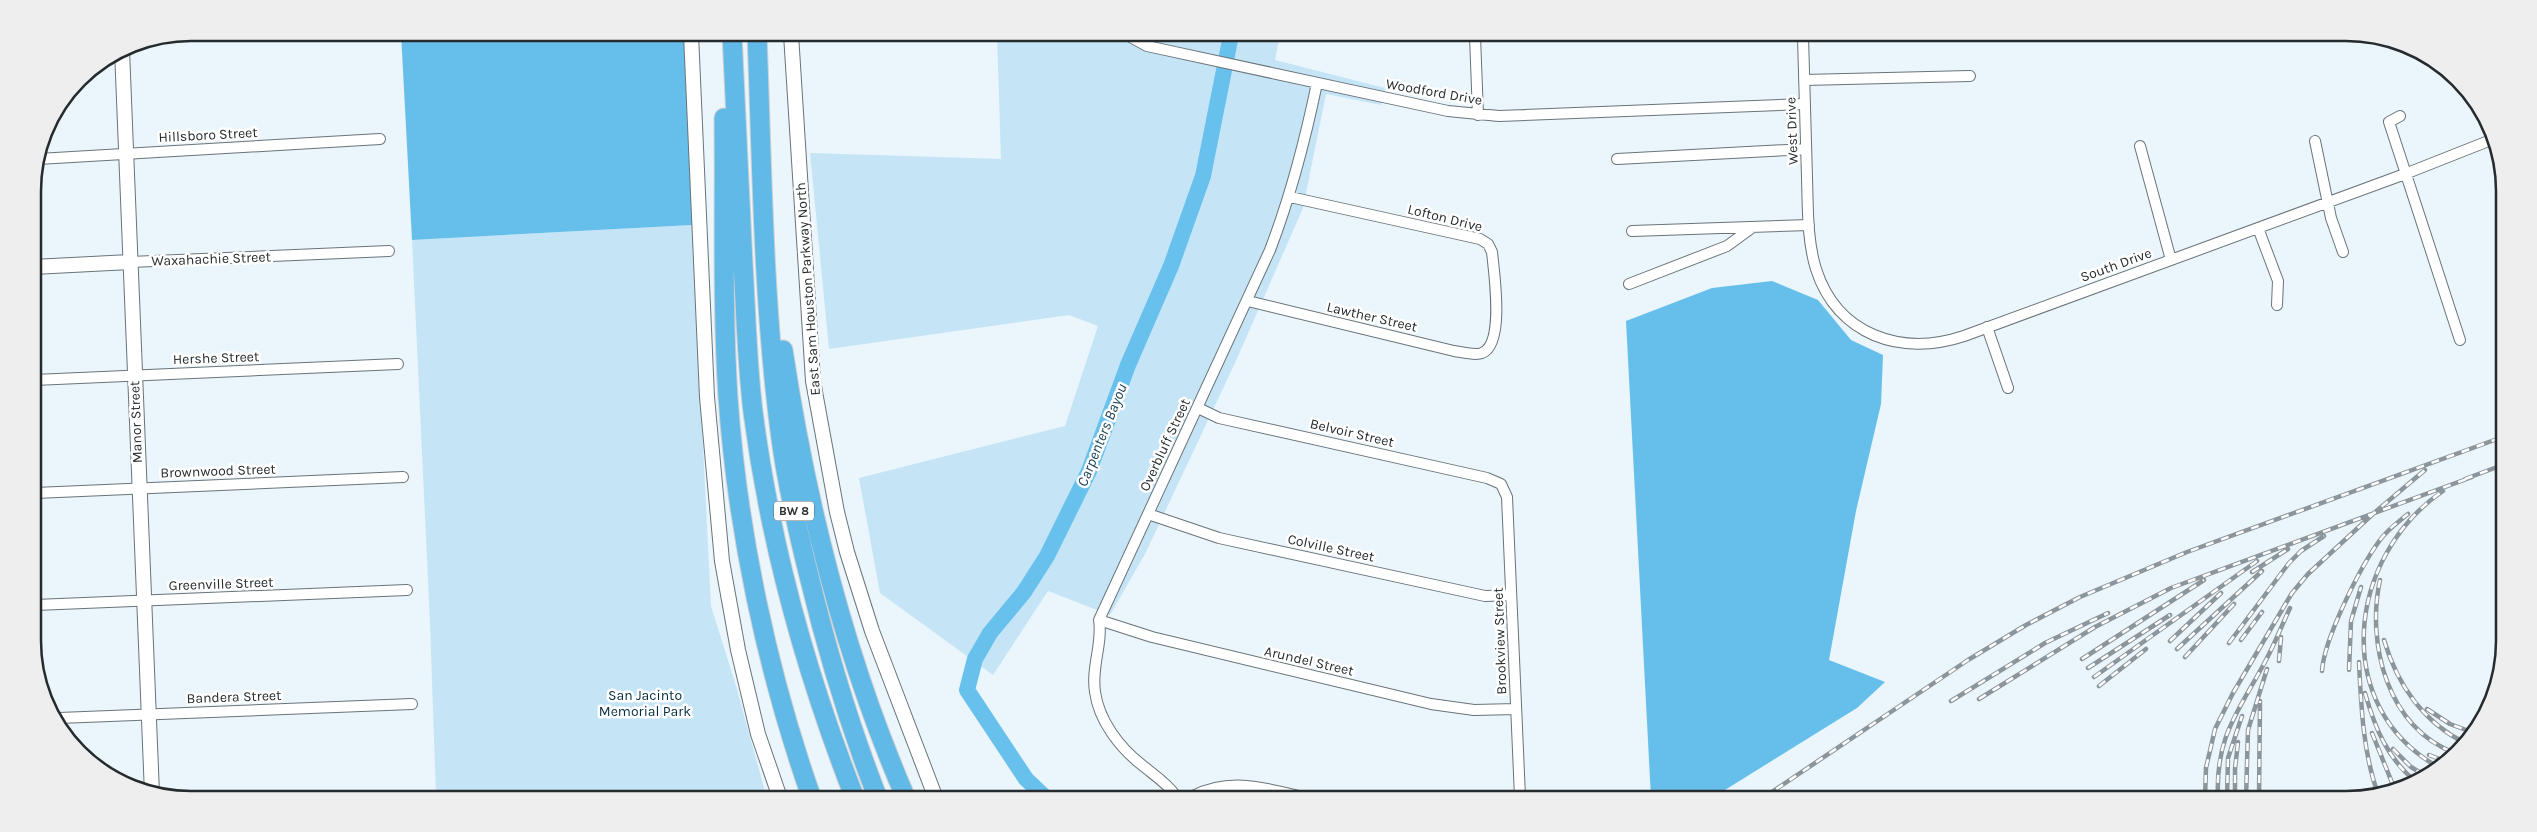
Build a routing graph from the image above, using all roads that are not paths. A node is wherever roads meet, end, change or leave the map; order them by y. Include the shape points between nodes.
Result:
1 (691, 41) edge
2 (721, 41) edge
3 (732, 41) edge
4 (757, 41) edge
5 (791, 41) edge
6 (1138, 41) edge
7 (1475, 41) edge
8 (1803, 41) edge
9 (122, 58) edge
10 (1970, 76) dead end
11 (1804, 80) junction
12 (1316, 83) junction
13 (1805, 104) junction
14 (1478, 115) junction
15 (2400, 116) dead end
16 (380, 139) dead end
17 (2315, 141) dead end
18 (2487, 141) edge
19 (2140, 146) dead end
20 (1806, 149) junction
21 (125, 154) junction
22 (45, 159) edge
23 (1617, 159) dead end
24 (2405, 174) junction
25 (1290, 197) junction
26 (2329, 202) junction
27 (764, 215) junction
28 (1809, 225) junction
29 (1753, 228) junction
30 (2258, 228) junction
31 (1632, 231) dead end
32 (390, 251) dead end
33 (2343, 252) dead end
34 (2171, 260) junction
35 (130, 262) junction
36 (42, 267) edge
37 (1628, 284) dead end
38 (1248, 301) junction
39 (2277, 305) dead end
40 (1987, 327) junction
41 (2460, 340) dead end
42 (1489, 348) joint
43 (398, 364) dead end
44 (134, 375) junction
45 (42, 380) edge
46 (2008, 388) dead end
47 (1198, 408) junction
48 (403, 477) dead end
49 (1501, 484) joint
50 (139, 488) junction
51 (41, 493) edge
52 (1148, 514) junction
53 (407, 590) dead end
54 (1511, 595) junction
55 (144, 601) junction
56 (41, 605) edge
57 (1099, 620) junction
58 (412, 704) dead end
59 (1516, 709) junction
60 (148, 715) junction
61 (63, 718) edge
62 (152, 786) edge
63 (1520, 790) edge
64 (777, 791) edge
65 (809, 791) edge
66 (852, 791) edge
67 (875, 791) edge
68 (903, 791) edge
69 (933, 791) edge
70 (1170, 791) edge
71 (1205, 791) edge
72 (1271, 791) edge

1 - 64 main road via 707,397 722,560 738,650 756,724
2 - 65 highway via 728,397 753,573 786,712
3 - 66 highway, BW 8 via 748,368 760,455 791,604
4 - 27 highway, BW 8
5 - 69 main road, East Sam Houston Parkway North via 813,381 837,512 872,631
6 - 12 street, Woodford Drive via 1147,46
7 - 14 street
8 - 11 street, West Drive
9 - 21 main road, Manor Street
10 - 11 street
11 - 13 street, West Drive
12 - 14 street, Woodford Drive
12 - 25 street, Overbluff Street
13 - 14 street, Woodford Drive
13 - 20 street, West Drive
15 - 24 street via 2389,122
16 - 21 street, Hillsboro Street
17 - 26 street
18 - 24 street, South Drive
19 - 34 street
20 - 23 street
20 - 28 street, West Drive
21 - 22 street, Hillsboro Street
21 - 35 main road, Manor Street
24 - 26 street, South Drive
24 - 41 street
25 - 38 street, Overbluff Street
25 - 42 street, Lofton Drive via 1480,239 1488,244 1492,252 1497,330
26 - 30 street, South Drive
26 - 33 street
27 - 67 highway, BW 8 via 774,376 789,489 832,665
27 - 68 highway via 785,364 832,586 866,699
28 - 29 street
28 - 40 street, South Drive via 1812,254 1820,281 1837,308 1859,328 1888,340 1914,344 1953,340
29 - 31 street
29 - 37 street via 1727,246
30 - 34 street, South Drive
30 - 39 street via 2278,281
32 - 35 street, Waxahachie Street
34 - 40 street, South Drive
35 - 36 main road, Waxahachie Street
35 - 44 main road, Manor Street
38 - 42 street, Lawther Street via 1454,351 1480,354
38 - 47 street, Overbluff Street
40 - 46 street
43 - 44 street, Hershe Street
44 - 45 street, Hershe Street
44 - 50 main road, Manor Street
47 - 49 street, Belvoir Street via 1219,418 1487,478
47 - 52 street, Overbluff Street
48 - 50 street, Brownwood Street
49 - 54 street, Brookview Street via 1507,497
50 - 51 street, Brownwood Street
50 - 55 main road, Manor Street
52 - 54 street, Colville Street via 1219,538 1486,596
52 - 57 street, Overbluff Street
53 - 55 street, Greenville Street
54 - 59 street, Brookview Street
55 - 56 street, Greenville Street
55 - 60 main road, Manor Street
57 - 59 street, Arundel Street via 1152,638 1431,704 1474,710
57 - 70 street, Overbluff Street via 1101,632 1095,657 1095,693 1104,716 1120,744
58 - 60 street, Bandera Street
59 - 63 street, Brookview Street
60 - 61 street, Bandera Street
60 - 62 main road, Manor Street
71 - 72 street via 1238,784

